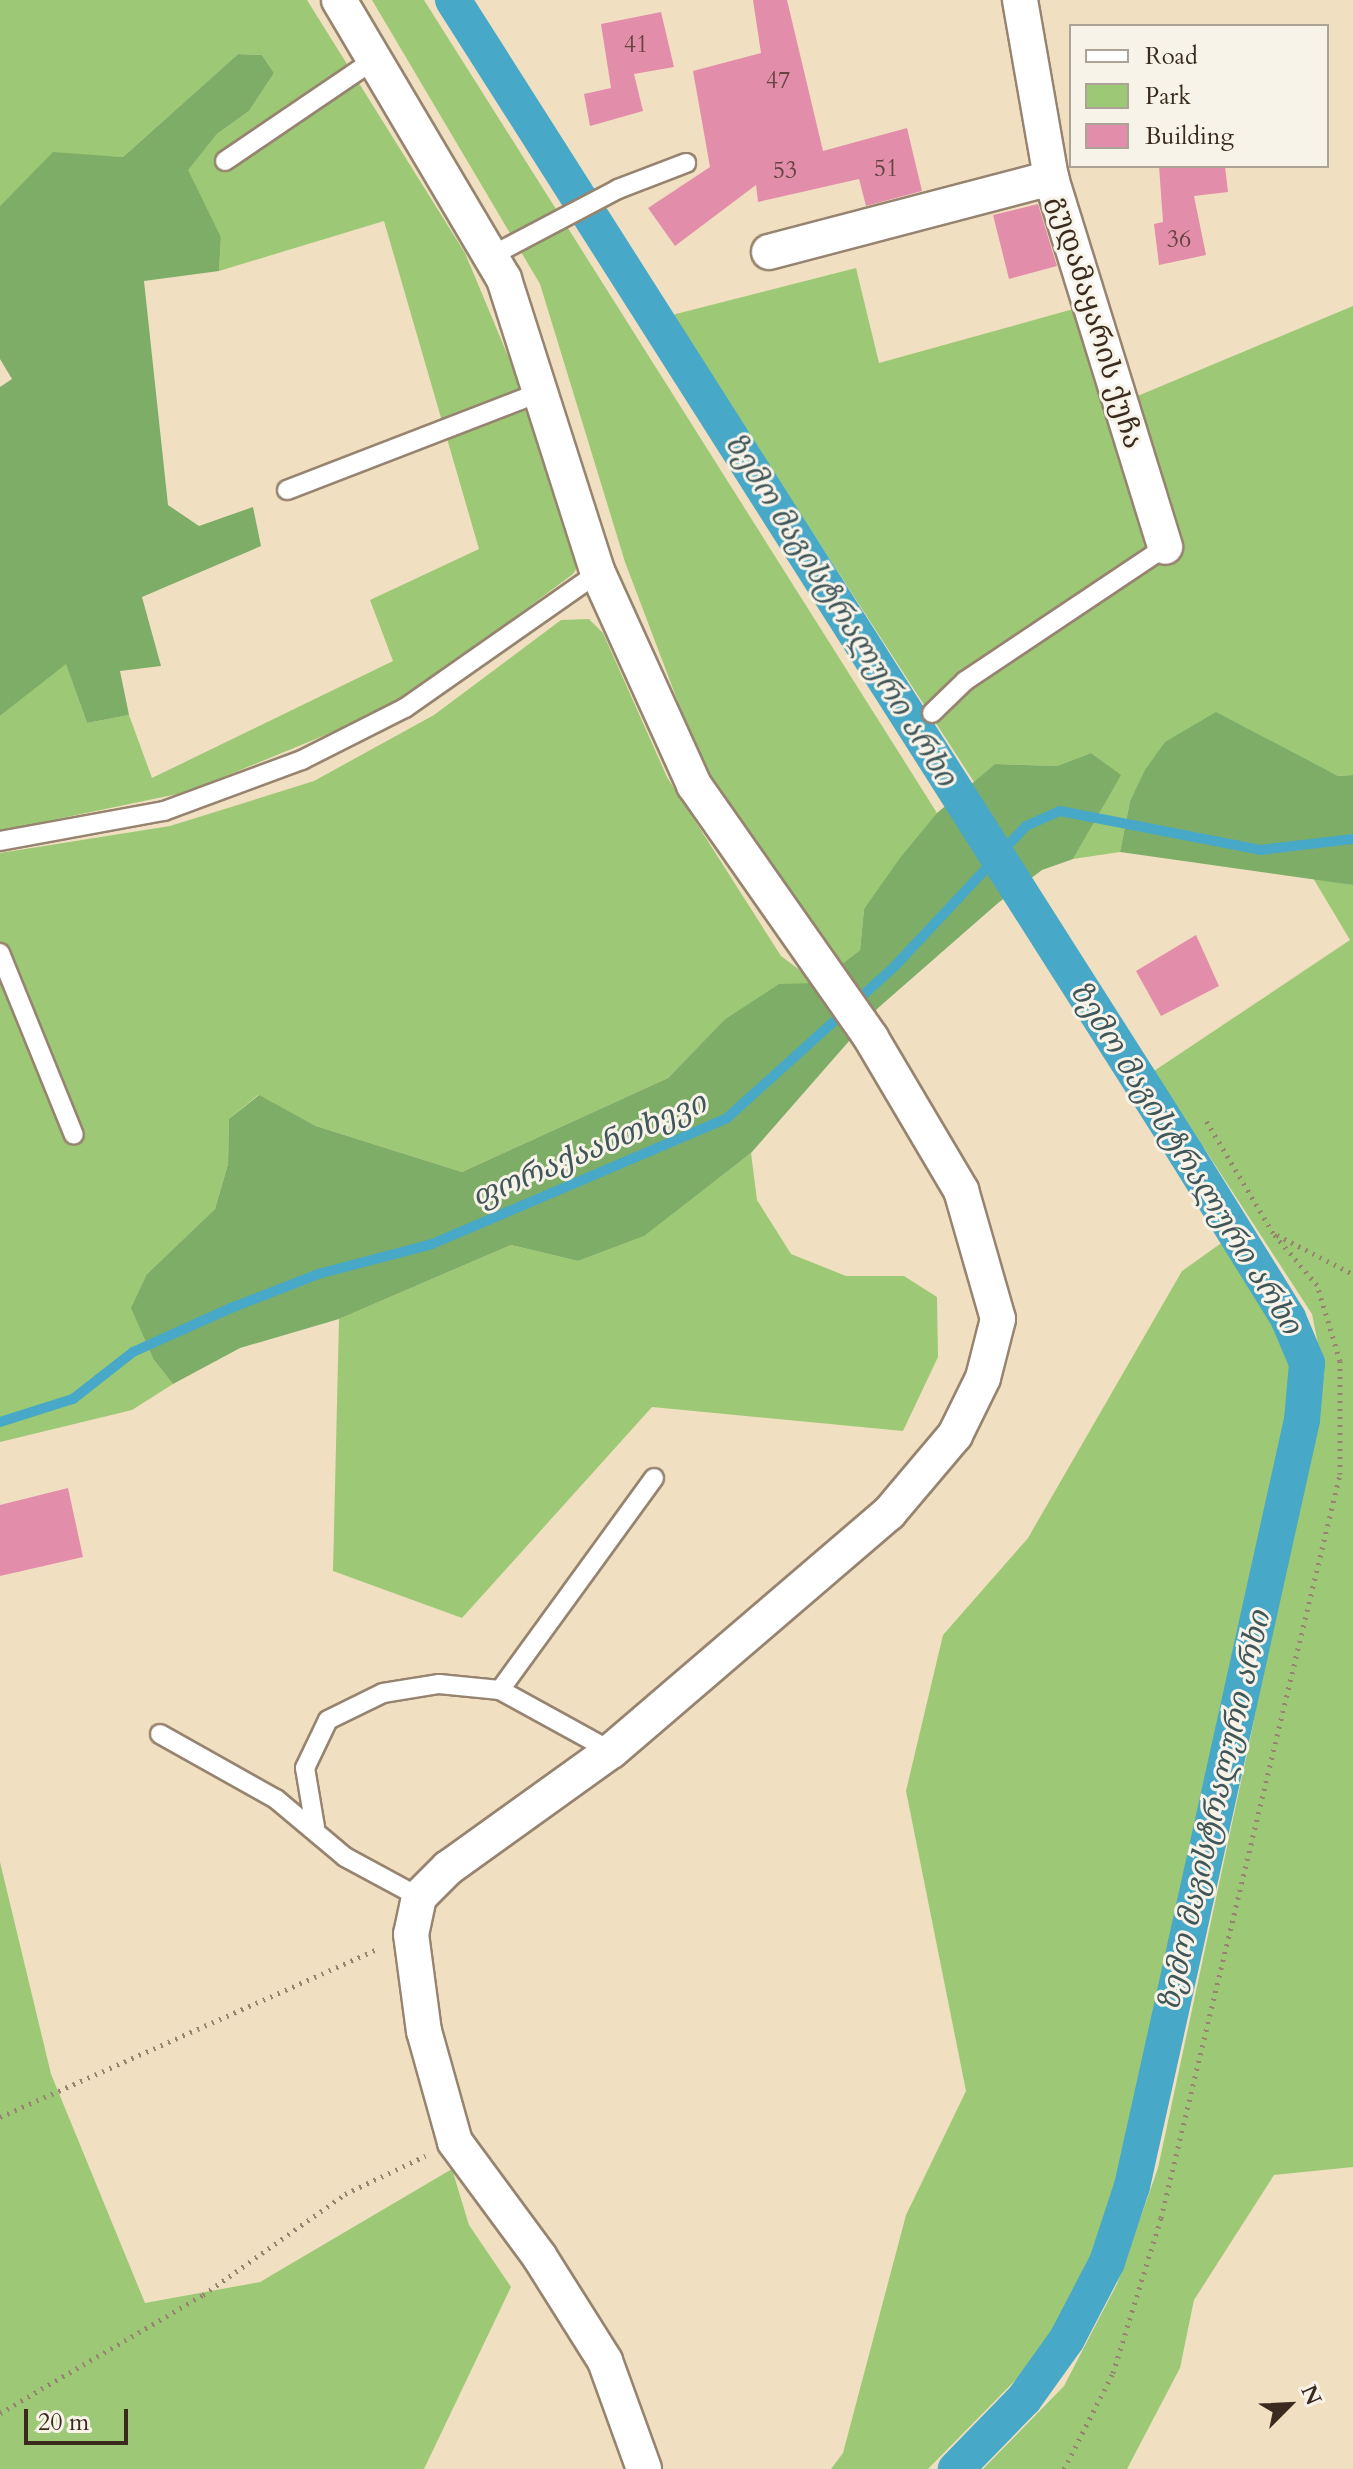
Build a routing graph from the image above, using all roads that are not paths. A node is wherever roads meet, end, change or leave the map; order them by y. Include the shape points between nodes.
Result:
1 (339, 0) edge
2 (1020, 0) edge
3 (375, 59) junction
4 (225, 161) dead end
5 (686, 163) dead end
6 (1051, 178) junction
7 (504, 249) junction
8 (769, 252) dead end
9 (544, 391) junction
10 (287, 490) dead end
11 (1165, 547) joint
12 (598, 573) junction
13 (932, 713) dead end
14 (0, 841) edge
15 (0, 953) edge
16 (74, 1135) dead end
17 (654, 1478) dead end
18 (500, 1690) junction
19 (160, 1734) dead end
20 (611, 1751) junction
21 (315, 1827) junction
22 (419, 1897) junction
23 (644, 2469) edge

1 - 3 street
2 - 6 street, გუდამაყარის ქუჩა
3 - 4 lane
3 - 7 street
5 - 7 lane via 618,189
6 - 8 street
6 - 11 street, გუდამაყარის ქუჩა
7 - 9 street via 504,279
9 - 10 lane
9 - 12 street
11 - 13 lane via 965,681
12 - 14 lane via 405,708 302,760 164,811
12 - 20 street via 694,785 871,1038 961,1190 998,1319 983,1378 955,1435 889,1513
15 - 16 lane
17 - 18 lane
18 - 20 lane
18 - 21 lane via 439,1684 383,1693 328,1720 305,1768
19 - 21 lane
20 - 22 street via 448,1868
21 - 22 lane via 345,1857
22 - 23 street via 411,1934 424,2031 455,2142 539,2256 605,2361

